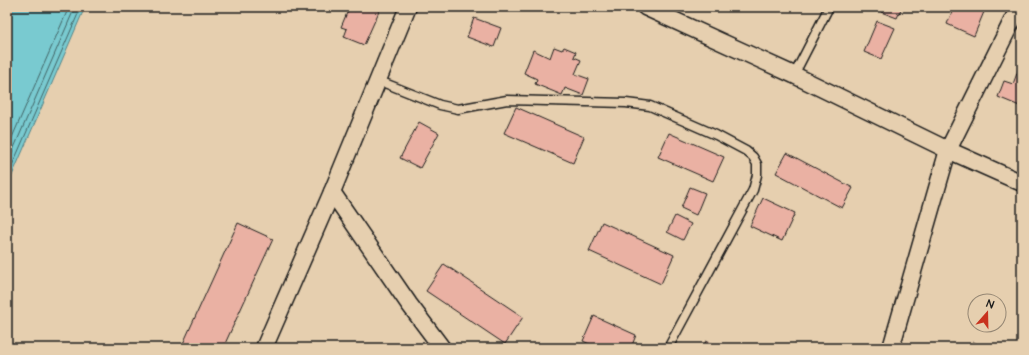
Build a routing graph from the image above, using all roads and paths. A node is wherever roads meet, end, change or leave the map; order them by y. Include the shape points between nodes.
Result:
1 (408, 7) edge
2 (645, 7) edge
3 (829, 7) edge
4 (1019, 7) edge
5 (667, 12) edge
6 (794, 75) junction
7 (377, 80) junction
8 (948, 150) junction
9 (1022, 183) edge
10 (332, 192) junction
11 (264, 348) edge
12 (442, 348) edge
13 (668, 348) edge
14 (891, 348) edge

1 - 7 street
2 - 5 street
3 - 6 lane
4 - 8 street
5 - 6 street
6 - 8 street
7 - 10 street
7 - 13 lane via 440,105 458,109 507,100 650,106 735,144 753,157 758,175 753,190
8 - 9 street
8 - 14 street
10 - 11 street
10 - 12 street

